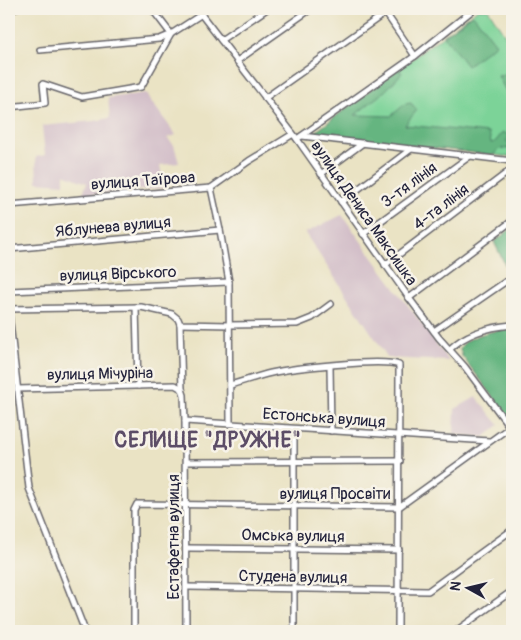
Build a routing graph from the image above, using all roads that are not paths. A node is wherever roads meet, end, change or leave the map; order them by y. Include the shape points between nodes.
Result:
1 (15, 9) edge
2 (152, 9) edge
3 (197, 9) edge
4 (267, 9) edge
5 (311, 9) edge
6 (391, 9) edge
7 (474, 9) edge
8 (9, 10) edge
9 (385, 11) edge
10 (202, 14) junction
11 (171, 34) junction
12 (221, 40) junction
13 (40, 50) dead end
14 (415, 56) junction
15 (237, 61) junction
16 (265, 98) junction
17 (9, 107) edge
18 (293, 134) junction
19 (300, 138) junction
20 (363, 143) junction
21 (411, 149) junction
22 (470, 156) junction
23 (512, 161) edge
24 (512, 169) edge
25 (321, 174) junction
26 (211, 188) junction
27 (341, 202) junction
28 (9, 205) edge
29 (512, 221) edge
30 (220, 230) junction
31 (363, 234) junction
32 (9, 249) edge
33 (385, 265) junction
34 (229, 282) junction
35 (505, 282) dead end
36 (9, 291) edge
37 (409, 298) junction
38 (332, 304) dead end
39 (136, 307) junction
40 (9, 309) edge
41 (9, 314) edge
42 (180, 324) junction
43 (230, 325) junction
44 (512, 325) edge
45 (434, 331) junction
46 (450, 349) junction
47 (330, 366) junction
48 (230, 385) junction
49 (138, 386) junction
50 (17, 388) junction
51 (182, 389) junction
52 (186, 421) junction
53 (230, 424) junction
54 (294, 429) junction
55 (511, 429) edge
56 (331, 431) junction
57 (400, 435) junction
58 (490, 441) junction
59 (400, 461) junction
60 (186, 462) junction
61 (293, 462) junction
62 (187, 504) junction
63 (399, 506) junction
64 (293, 507) junction
65 (512, 530) edge
66 (187, 548) junction
67 (293, 549) junction
68 (399, 550) junction
69 (187, 588) junction
70 (293, 589) junction
71 (399, 591) junction
72 (512, 591) edge
73 (85, 631) edge
74 (134, 631) edge
75 (186, 631) edge
76 (294, 631) edge
77 (398, 631) edge
78 (456, 631) edge

1 - 8 street
2 - 11 street
3 - 10 street, вулиця Дениса Максишка
4 - 12 street
5 - 15 street
6 - 9 street
7 - 14 street
9 - 14 street
9 - 16 street
10 - 11 street
10 - 12 street, вулиця Дениса Максишка
11 - 13 street via 159,39
11 - 17 street via 141,87 82,97 43,84 45,103
12 - 15 street, вулиця Дениса Максишка
14 - 19 street
15 - 16 street, вулиця Дениса Максишка
16 - 18 street, вулиця Дениса Максишка
18 - 19 street, вулиця Дениса Максишка
18 - 26 street, вулиця Таїрова
19 - 20 street
19 - 25 street, вулиця Дениса Максишка
20 - 21 street
20 - 25 street
21 - 22 street
21 - 27 street
22 - 23 street
22 - 31 street, 3-тя лінія
24 - 33 street, 4-та лінія
25 - 27 street, вулиця Дениса Максишка
26 - 28 street, вулиця Таїрова
26 - 30 street
27 - 31 street, вулиця Дениса Максишка
29 - 37 street
30 - 32 street, Яблунева вулиця
30 - 34 street
31 - 33 street, вулиця Дениса Максишка
33 - 37 street, вулиця Дениса Максишка
34 - 36 street, вулиця Вірського
34 - 43 street
35 - 45 street
37 - 45 street, вулиця Дениса Максишка
38 - 43 street via 302,323
39 - 40 street
39 - 42 street via 172,314
39 - 49 street
41 - 50 street
42 - 43 street
42 - 51 street, Естафетна вулиця
43 - 48 street
44 - 46 street via 467,336
45 - 46 street, вулиця Дениса Максишка
46 - 55 street, вулиця Дениса Максишка
47 - 48 street via 272,372
47 - 56 street
47 - 57 street via 399,365
48 - 53 street
49 - 50 street, вулиця Мічуріна
49 - 51 street, вулиця Мічуріна via 175,385
50 - 73 street via 29,488
51 - 52 street, Естафетна вулиця
52 - 53 street, Естонська вулиця
52 - 60 street, Естафетна вулиця
53 - 54 street, Естонська вулиця
54 - 56 street, Естонська вулиця
54 - 61 street
55 - 58 street, вулиця Просвіти
56 - 57 street, Естонська вулиця
57 - 58 street, Естонська вулиця
57 - 59 street
58 - 63 street, вулиця Просвіти
59 - 61 street
59 - 63 street
60 - 61 street
60 - 62 street, Естафетна вулиця
61 - 64 street
62 - 64 street, вулиця Просвіти
62 - 66 street, Естафетна вулиця
62 - 74 street, вулиця Просвіти via 139,503 135,506
63 - 64 street, вулиця Просвіти
63 - 68 street
64 - 67 street
65 - 71 street, Студена вулиця via 430,590
66 - 67 street, Омська вулиця
66 - 69 street, Естафетна вулиця
67 - 68 street, Омська вулиця
67 - 70 street
68 - 71 street
69 - 70 street, Студена вулиця
69 - 75 street, Естафетна вулиця
70 - 71 street, Студена вулиця
70 - 76 street
71 - 77 street
72 - 78 street

